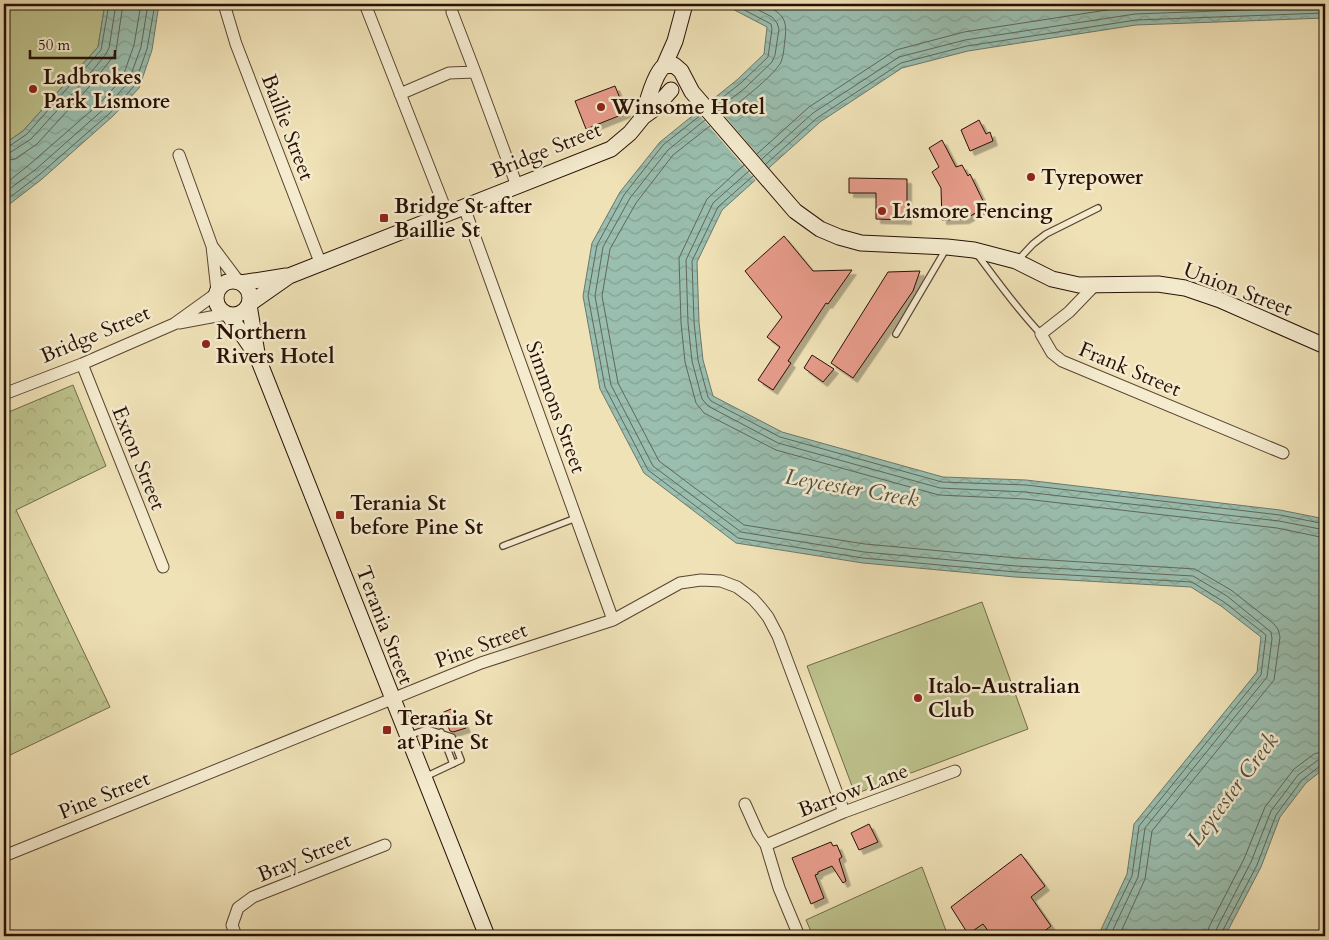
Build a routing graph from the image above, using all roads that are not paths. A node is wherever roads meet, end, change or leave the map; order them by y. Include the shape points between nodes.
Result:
1 (224, 4) edge
2 (365, 4) edge
3 (685, 4) edge
4 (452, 12) dead end
5 (675, 41) junction
6 (661, 71) junction
7 (475, 72) junction
8 (681, 83) junction
9 (400, 94) junction
10 (643, 117) junction
11 (179, 156) dead end
12 (517, 186) junction
13 (464, 207) junction
14 (1098, 208) dead end
15 (447, 213) junction
16 (212, 246) junction
17 (947, 247) junction
18 (974, 250) junction
19 (1016, 261) junction
20 (320, 262) junction
21 (289, 276) junction
22 (240, 282) junction
23 (1095, 285) junction
24 (217, 292) junction
25 (249, 305) junction
26 (228, 315) junction
27 (174, 324) junction
28 (896, 334) dead end
29 (1041, 334) junction
30 (1325, 346) edge
31 (257, 356) junction
32 (82, 364) junction
33 (4, 394) edge
34 (1283, 453) dead end
35 (576, 518) junction
36 (503, 546) dead end
37 (163, 567) dead end
38 (613, 620) junction
39 (391, 698) junction
40 (407, 736) junction
41 (955, 772) dead end
42 (423, 778) junction
43 (744, 804) dead end
44 (844, 812) junction
45 (385, 845) dead end
46 (766, 845) junction
47 (4, 856) edge
48 (485, 935) edge
49 (236, 936) edge
50 (799, 936) edge

1 - 20 street, Baillie Street via 236,44
2 - 9 street
3 - 5 main road, Bridge Street
4 - 7 street
5 - 6 main road, Bridge Street
5 - 8 main road, Bridge Street
6 - 8 main road via 671,64
6 - 8 main road, Union Street via 661,86
6 - 10 main road, Bridge Street
7 - 9 street via 449,73
7 - 12 street
8 - 10 main road, Bridge Street
8 - 17 main road, Union Street via 795,211 820,229 861,243
9 - 15 street
10 - 12 main road, Bridge Street via 611,149
11 - 16 street
12 - 13 main road, Bridge Street
13 - 15 main road, Bridge Street
13 - 35 street, Simmons Street
14 - 19 lane via 1046,234
15 - 20 main road, Bridge Street
16 - 22 street
16 - 24 street
17 - 18 main road, Union Street
17 - 28 lane
18 - 19 main road, Union Street
18 - 29 lane via 1024,317
19 - 23 main road, Union Street via 1058,280
20 - 21 main road, Bridge Street
21 - 22 main road, Bridge Street
21 - 25 main road, Bridge Street
22 - 24 main road via 224,283
22 - 25 main road via 249,292
23 - 29 street, Frank Street via 1069,312
23 - 30 main road, Union Street via 1158,284 1185,288
24 - 26 main road via 218,306
24 - 27 street, Bridge Street
25 - 26 main road via 240,314
25 - 31 main road, Terania Street
26 - 27 street, Bridge Street
26 - 31 main road, Terania Street
27 - 32 street, Bridge Street
29 - 34 street, Frank Street via 1052,353 1062,361
31 - 39 main road, Terania Street
32 - 33 street, Bridge Street
32 - 37 street, Exton Street
35 - 36 lane
35 - 38 street, Simmons Street
38 - 39 street, Pine Street via 480,663
38 - 44 street, Pine Street via 680,583 721,581 737,587 753,599 778,636
39 - 40 main road, Terania Street
39 - 47 street, Pine Street
40 - 42 main road, Terania Street
40 - 42 lane via 428,729 441,732 452,738 461,760
41 - 44 street, Barrow Lane
42 - 48 main road, Terania Street
43 - 46 street
44 - 46 street, Barrow Lane
45 - 49 street, Bray Street via 253,897 238,908 232,926
46 - 50 street via 778,888

